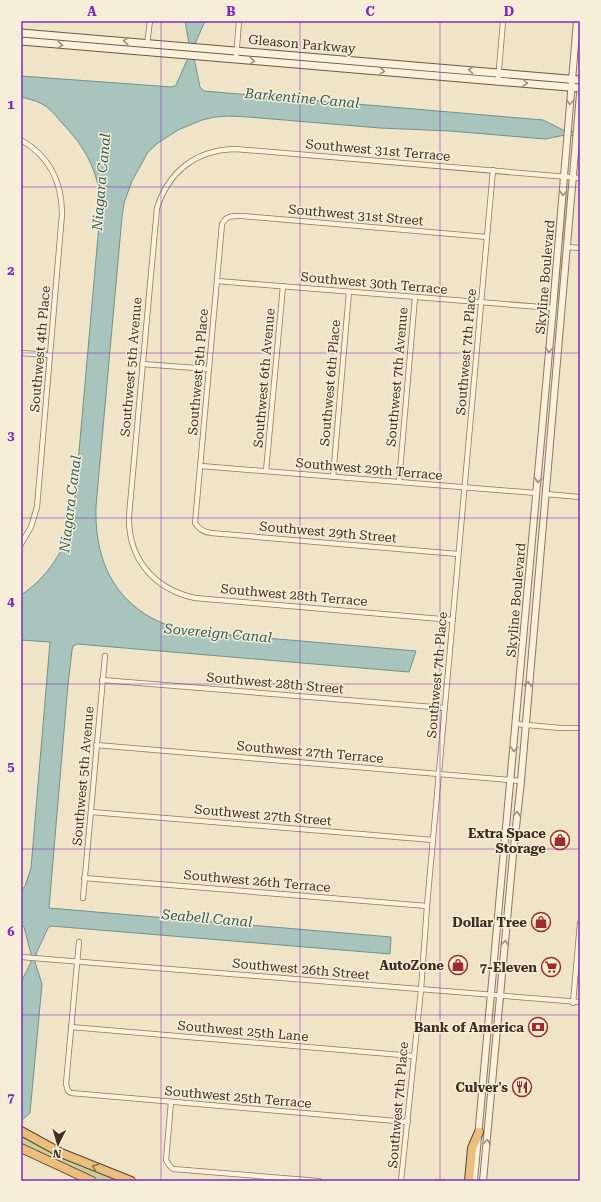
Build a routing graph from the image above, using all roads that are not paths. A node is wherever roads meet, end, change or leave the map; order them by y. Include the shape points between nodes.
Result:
1 (150, 21) edge
2 (239, 21) edge
3 (503, 21) edge
4 (577, 21) edge
5 (21, 33) edge
6 (21, 41) edge
7 (147, 43) junction
8 (236, 50) junction
9 (147, 52) junction
10 (236, 59) junction
11 (499, 72) junction
12 (576, 79) edge
13 (498, 81) junction
14 (572, 87) junction
15 (580, 88) edge
16 (580, 94) edge
17 (21, 140) edge
18 (493, 170) junction
19 (179, 171) joint
20 (564, 177) junction
21 (573, 178) junction
22 (580, 178) edge
23 (224, 219) joint
24 (487, 237) junction
25 (558, 246) junction
26 (567, 247) junction
27 (580, 248) edge
28 (217, 281) junction
29 (283, 286) junction
30 (349, 292) junction
31 (415, 297) junction
32 (482, 303) junction
33 (553, 308) junction
34 (562, 309) junction
35 (21, 353) edge
36 (50, 355) junction
37 (142, 364) junction
38 (209, 369) junction
39 (201, 466) junction
40 (266, 471) junction
41 (333, 477) junction
42 (399, 482) junction
43 (465, 488) junction
44 (536, 494) junction
45 (545, 494) junction
46 (580, 497) edge
47 (198, 528) joint
48 (21, 544) edge
49 (458, 554) junction
50 (144, 568) joint
51 (453, 620) junction
52 (104, 656) dead end
53 (102, 680) junction
54 (445, 708) junction
55 (516, 724) junction
56 (525, 725) junction
57 (580, 728) edge
58 (96, 745) junction
59 (439, 774) junction
60 (511, 780) junction
61 (521, 781) junction
62 (90, 812) junction
63 (433, 840) junction
64 (84, 878) junction
65 (83, 898) dead end
66 (427, 906) junction
67 (580, 923) edge
68 (78, 942) dead end
69 (22, 957) edge
70 (77, 962) junction
71 (421, 990) junction
72 (491, 996) junction
73 (500, 997) junction
74 (580, 1002) edge
75 (573, 1003) junction
76 (71, 1027) junction
77 (414, 1056) junction
78 (171, 1102) junction
79 (408, 1122) junction
80 (21, 1131) edge
81 (479, 1132) junction
82 (22, 1148) edge
83 (92, 1181) edge
84 (131, 1181) edge
85 (319, 1181) edge
86 (402, 1181) edge
87 (469, 1181) edge
88 (474, 1181) edge
89 (483, 1181) edge

1 - 7 street
2 - 8 street
3 - 11 street
4 - 12 street, Skyline Boulevard
7 -> 5 main road, Gleason Parkway
6 -> 9 main road, Gleason Parkway
7 - 8 main road, Gleason Parkway
7 - 9 street
8 - 10 street
11 -> 8 main road, Gleason Parkway
9 - 10 main road, Gleason Parkway
10 -> 13 main road, Gleason Parkway
11 - 12 main road, Gleason Parkway
11 - 13 street
12 - 14 street, Skyline Boulevard
13 -> 14 main road, Gleason Parkway
14 - 15 main road, Gleason Parkway
14 -> 20 street, Skyline Boulevard
16 - 21 street, Skyline Boulevard
17 - 36 street, Southwest 4th Place via 43,156 51,168 58,181 62,206
18 - 19 street, Southwest 31st Terrace via 225,149 190,162
18 - 20 street, Southwest 31st Terrace
18 - 24 street, Southwest 7th Place
19 - 37 street, Southwest 5th Avenue via 164,190 157,208
20 - 21 street, Southwest 31st Terrace
20 -> 25 street, Skyline Boulevard
21 - 22 street, Southwest 31st Terrace
21 - 26 street, Skyline Boulevard
23 - 24 street, Southwest 31st Street via 229,216 242,216
23 - 28 street, Southwest 5th Place
24 - 32 street, Southwest 7th Place
25 - 26 street
25 - 33 street, Skyline Boulevard
26 - 27 street
26 - 34 street, Skyline Boulevard
28 - 29 street, Southwest 30th Terrace
28 - 38 street, Southwest 5th Place
29 - 30 street, Southwest 30th Terrace
29 - 40 street, Southwest 6th Avenue
30 - 31 street, Southwest 30th Terrace
30 - 41 street, Southwest 6th Place
31 - 32 street, Southwest 30th Terrace
31 - 42 street, Southwest 7th Avenue
32 - 33 street, Southwest 30th Terrace
32 - 43 street, Southwest 7th Place
33 - 34 street
33 -> 44 street, Skyline Boulevard
34 - 45 street, Skyline Boulevard
35 - 36 street
36 - 48 street, Southwest 4th Place via 37,507 31,527
37 - 38 street
37 - 50 street, Southwest 5th Avenue via 129,523 134,550
38 - 39 street, Southwest 5th Place
39 - 40 street, Southwest 29th Terrace
39 - 47 street, Southwest 5th Place via 196,523
40 - 41 street, Southwest 29th Terrace
41 - 42 street, Southwest 29th Terrace
42 - 43 street, Southwest 29th Terrace
43 - 44 street, Southwest 29th Terrace
43 - 49 street, Southwest 7th Place
44 - 45 street
44 - 55 street, Skyline Boulevard
45 - 46 street
56 -> 45 street, Skyline Boulevard
47 - 49 street, Southwest 29th Street via 211,533
49 - 51 street, Southwest 7th Place
50 - 51 street, Southwest 28th Terrace via 165,587 195,598
51 - 54 street, Southwest 7th Place
52 - 53 street, Southwest 5th Avenue
53 - 54 street, Southwest 28th Street
53 - 58 street, Southwest 5th Avenue
54 - 59 street, Southwest 7th Place
55 - 56 street
55 -> 60 street, Skyline Boulevard
56 - 57 street
56 - 61 street, Skyline Boulevard
58 - 59 street, Southwest 27th Terrace
58 - 62 street, Southwest 5th Avenue
59 - 60 street, Southwest 27th Terrace
59 - 63 street, Southwest 7th Place
60 - 61 street, Southwest 27th Terrace
60 - 72 street, Skyline Boulevard
73 -> 61 street, Skyline Boulevard
62 - 63 street, Southwest 27th Street
62 - 64 street, Southwest 5th Avenue
63 - 66 street, Southwest 7th Place
64 - 65 street, Southwest 5th Avenue
64 - 66 street, Southwest 26th Terrace
66 - 71 street, Southwest 7th Place
67 - 75 street
68 - 70 street
69 - 70 street, Southwest 26th Street
70 - 71 street, Southwest 26th Street
70 - 76 street
71 - 72 street, Southwest 26th Street
71 - 77 street, Southwest 7th Place
72 - 73 street, Southwest 26th Street
72 - 81 street, Skyline Boulevard
73 - 75 street, Southwest 26th Street
89 -> 73 street, Skyline Boulevard
74 - 75 street, Southwest 26th Street
76 - 77 street, Southwest 25th Lane
76 - 78 street, Southwest 25th Terrace via 66,1084 68,1091 75,1094
77 - 79 street, Southwest 7th Place
78 - 79 street, Southwest 25th Terrace
78 - 85 street via 166,1160 173,1169
79 - 86 street, Southwest 7th Place
84 -> 80 highway via 61,1153
81 - 87 highway via 472,1148
81 - 88 street, Skyline Boulevard
82 - 83 highway

